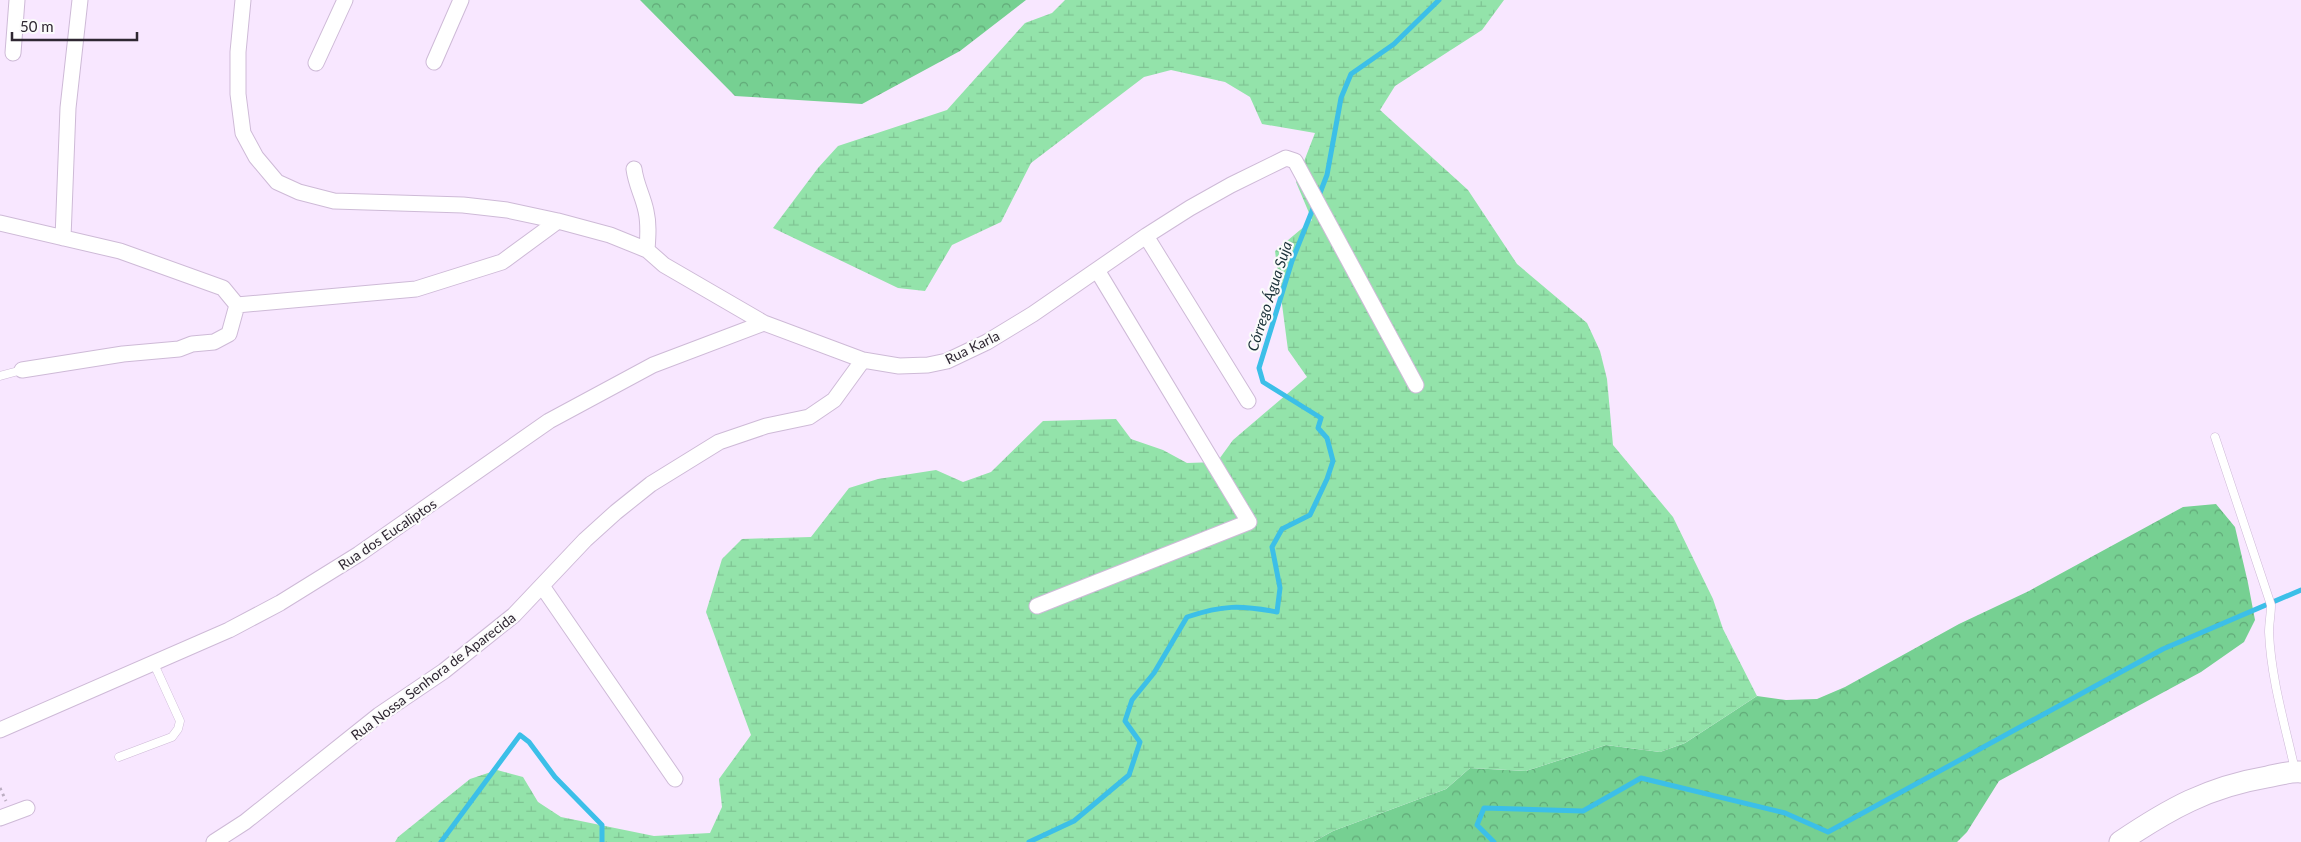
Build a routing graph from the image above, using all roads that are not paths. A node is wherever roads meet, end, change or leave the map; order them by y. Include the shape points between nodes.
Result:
1 (17, 0) edge
2 (80, 0) edge
3 (244, 0) edge
4 (345, 0) edge
5 (461, 0) edge
6 (13, 53) dead end
7 (316, 62) dead end
8 (434, 62) dead end
9 (634, 169) dead end
10 (558, 221) junction
11 (0, 222) edge
12 (1146, 236) junction
13 (63, 238) junction
14 (648, 250) junction
15 (1097, 270) junction
16 (237, 305) junction
17 (764, 323) junction
18 (863, 360) junction
19 (22, 370) joint
20 (0, 376) edge
21 (1416, 385) dead end
22 (1248, 401) dead end
23 (2215, 437) dead end
24 (542, 586) junction
25 (1037, 606) dead end
26 (154, 664) junction
27 (0, 730) edge
28 (119, 757) dead end
29 (2298, 772) edge
30 (675, 779) dead end
31 (28, 808) dead end
32 (0, 818) edge
33 (214, 842) edge
34 (2120, 842) edge

1 - 6 street
2 - 13 street via 68,108
3 - 10 street via 238,52 238,94 243,133 277,182 299,192 334,201 464,205
4 - 7 street
5 - 8 street
9 - 14 street via 646,208
10 - 14 street via 610,235
10 - 16 street via 502,262 416,289
11 - 13 street
12 - 15 street, Rua Karla
12 - 21 street, Rua Karla via 1231,185 1286,158 1295,160
12 - 22 street
13 - 16 street via 120,252 223,288
14 - 17 street, Rua Karla via 664,265
15 - 18 street, Rua Karla via 987,342 947,361 928,366 899,366
15 - 25 street via 1249,522
16 - 19 street via 229,334 214,342
17 - 18 street, Rua Karla
17 - 26 street, Rua dos Eucaliptos via 653,365 549,421 352,559 280,603
18 - 24 street, Rua Nossa Senhora de Aparecida via 834,400 809,417 766,426 719,442 651,484 585,540
19 - 20 lane
23 - 29 lane via 2271,605 2269,630 2278,694
24 - 30 street
24 - 33 street, Rua Nossa Senhora de Aparecida via 514,615 444,671
26 - 27 street, Rua dos Eucaliptos
26 - 28 lane via 180,722 178,729 172,737
29 - 34 main road via 2240,781 2195,796
31 - 32 street

